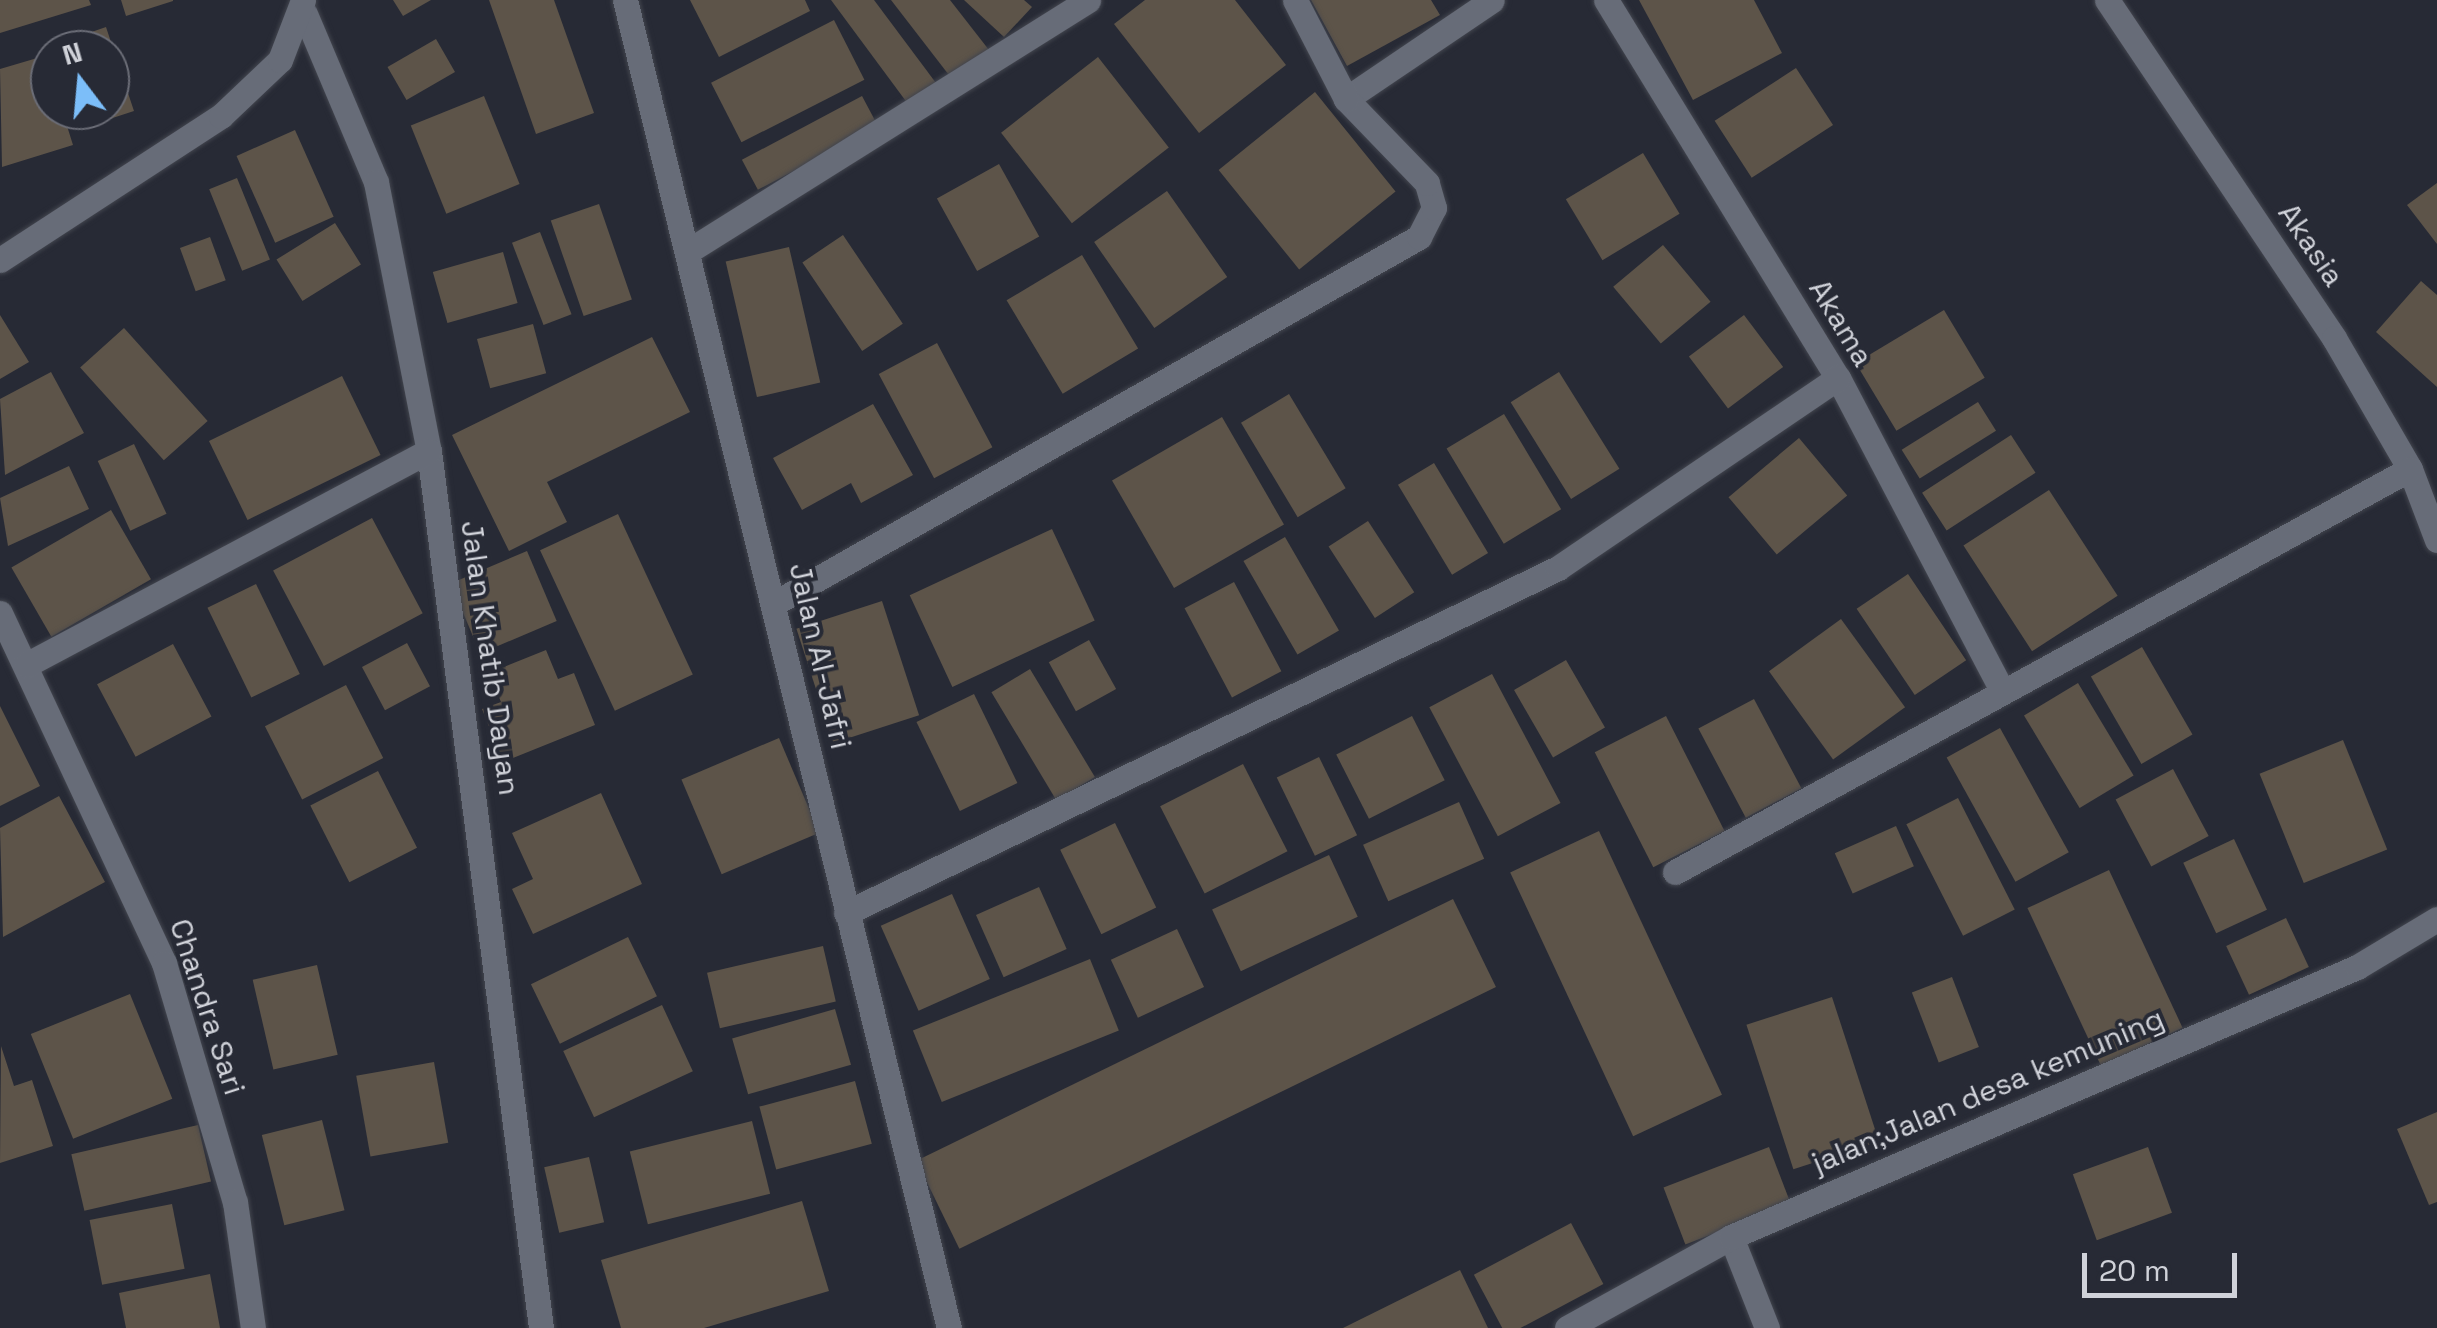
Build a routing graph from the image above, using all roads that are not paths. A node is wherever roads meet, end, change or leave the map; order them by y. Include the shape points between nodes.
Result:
1 (625, 0) edge
2 (1088, 0) edge
3 (1294, 0) edge
4 (1492, 0) edge
5 (1606, 0) edge
6 (2107, 0) edge
7 (304, 7) edge
8 (1346, 100) junction
9 (690, 250) junction
10 (0, 260) edge
11 (1838, 378) junction
12 (429, 451) junction
13 (2410, 469) junction
14 (2437, 540) edge
15 (774, 604) junction
16 (0, 613) edge
17 (26, 664) junction
18 (2002, 690) junction
19 (1675, 872) dead end
20 (846, 913) junction
21 (2437, 919) edge
22 (1731, 1238) junction
23 (253, 1328) edge
24 (541, 1328) edge
25 (949, 1328) edge
26 (1567, 1328) edge
27 (1767, 1328) edge

1 - 9 street, Jalan Al-Jafri
2 - 9 street
3 - 8 street
4 - 8 street
5 - 11 street, Akama
6 - 13 street, Akasia
7 - 10 street via 280,60 221,116
7 - 12 street, Jalan Khatib Dayan via 376,182
8 - 15 street via 1427,184 1434,208 1418,237
9 - 15 street, Jalan Al-Jafri
11 - 18 street, Akama
11 - 20 street via 1558,568
12 - 17 street
12 - 24 street, Jalan Khatib Dayan
13 - 14 street, Akasia
13 - 18 street
15 - 20 street, Jalan Al-Jafri
16 - 17 street, Chandra Sari
17 - 23 street, Chandra Sari via 164,963 235,1202
18 - 19 street
20 - 25 street, Jalan Al-Jafri
21 - 22 street, jalan;Jalan desa kemuning via 2356,967
22 - 26 street, jalan;Jalan desa kemuning
22 - 27 street

